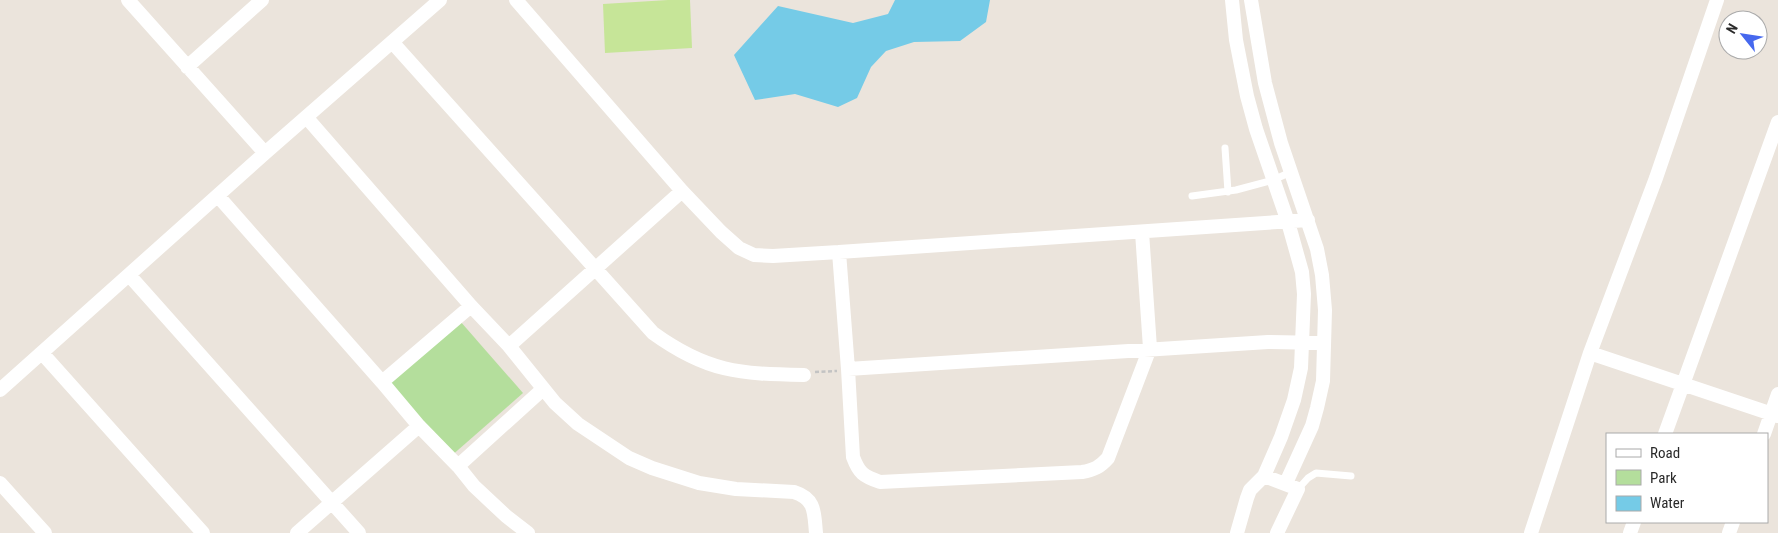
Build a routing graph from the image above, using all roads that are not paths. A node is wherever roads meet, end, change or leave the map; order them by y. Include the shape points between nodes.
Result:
1 (128, 0) edge
2 (262, 0) edge
3 (440, 0) edge
4 (516, 0) edge
5 (1232, 0) edge
6 (1251, 0) edge
7 (1717, 0) edge
8 (393, 43) junction
9 (187, 68) junction
10 (307, 118) junction
11 (1778, 122) edge
12 (1225, 148) dead end
13 (265, 153) junction
14 (1291, 172) junction
15 (1273, 180) junction
16 (682, 191) junction
17 (1228, 192) junction
18 (218, 196) junction
19 (1192, 196) dead end
20 (1308, 220) junction
21 (1288, 222) junction
22 (1142, 232) junction
23 (839, 252) junction
24 (596, 269) junction
25 (129, 275) junction
26 (471, 306) junction
27 (1302, 342) junction
28 (1324, 343) junction
29 (509, 346) junction
30 (1150, 348) junction
31 (42, 353) junction
32 (1590, 353) junction
33 (848, 368) junction
34 (804, 375) road end
35 (382, 382) junction
36 (1683, 383) junction
37 (543, 389) junction
38 (0, 390) edge
39 (1778, 394) edge
40 (1774, 415) edge
41 (420, 426) junction
42 (1665, 433) edge
43 (1765, 433) edge
44 (458, 466) junction
45 (1264, 476) junction
46 (1351, 476) dead end
47 (0, 483) edge
48 (1286, 483) junction
49 (1298, 490) junction
50 (332, 502) junction
51 (45, 533) edge
52 (203, 533) edge
53 (297, 533) edge
54 (359, 533) edge
55 (528, 533) edge
56 (816, 533) edge
57 (1237, 533) edge
58 (1278, 533) edge
59 (1530, 533) edge

1 - 9 street
2 - 9 street
3 - 8 street
4 - 16 street
5 - 15 street via 1247,96
6 - 14 street via 1265,83
7 - 32 street via 1656,178
8 - 10 street
8 - 24 street
9 - 13 street
10 - 13 street
10 - 26 street
11 - 36 street
12 - 17 lane
13 - 18 street
14 - 15 lane
14 - 20 street
15 - 17 lane
15 - 21 street
16 - 23 street via 739,248 754,255
16 - 24 street
17 - 19 lane
18 - 25 street
18 - 35 street
20 - 21 street
20 - 28 street via 1322,275
21 - 22 street
21 - 27 street via 1302,272
22 - 23 street
22 - 30 street
23 - 33 street
24 - 29 street
24 - 34 street via 653,333 701,362 758,375
25 - 31 street
25 - 50 street
26 - 29 street
26 - 35 street
27 - 28 street
27 - 30 street
27 - 45 street via 1301,368 1294,400
28 - 48 street via 1317,408
29 - 37 street
30 - 33 street
30 - 33 street via 1108,458 1100,466 1082,472 880,482 867,478 858,470 853,457
31 - 38 street
31 - 52 street
32 - 36 street
32 - 59 street
35 - 41 street
36 - 40 street
36 - 42 street
37 - 44 street
37 - 56 street via 578,424 629,458 652,468 699,483 803,495 814,509
39 - 40 street
40 - 43 street
41 - 44 street
41 - 50 street
44 - 55 street via 474,486
45 - 48 street
45 - 57 street via 1247,498
46 - 49 lane via 1316,473
47 - 51 street
48 - 49 street
49 - 58 street
50 - 53 street
50 - 54 street

